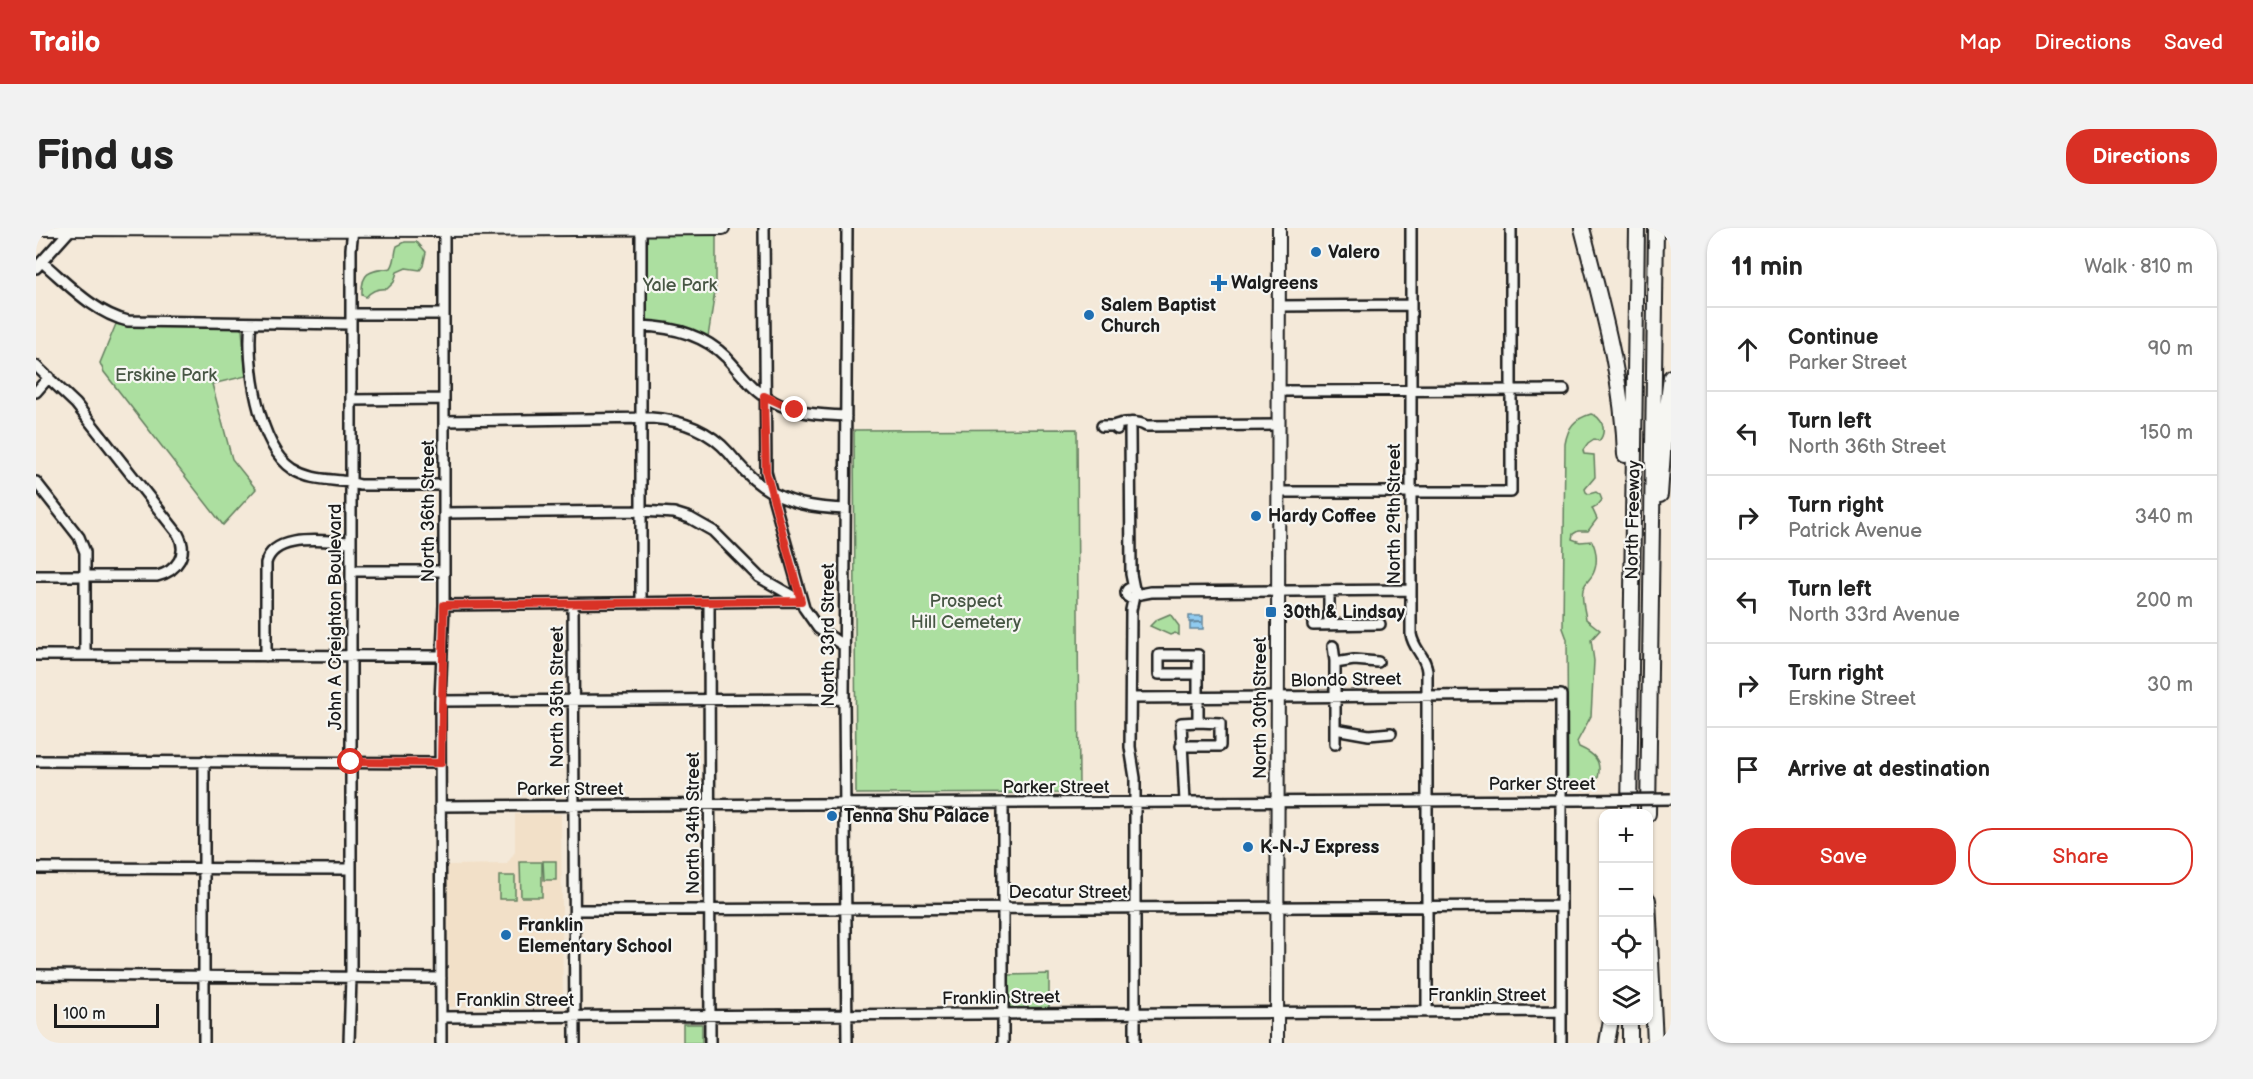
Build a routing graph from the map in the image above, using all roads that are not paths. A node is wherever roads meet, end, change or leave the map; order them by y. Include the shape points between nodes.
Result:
1 (36, 228) edge
2 (72, 228) edge
3 (641, 228) edge
4 (723, 228) edge
5 (764, 228) edge
6 (847, 228) edge
7 (1279, 228) edge
8 (1411, 228) edge
9 (1511, 228) edge
10 (1582, 228) edge
11 (1637, 228) edge
12 (1656, 228) edge
13 (263, 229) edge
14 (353, 229) edge
15 (438, 230) edge
16 (39, 265) edge
17 (1411, 305) junction
18 (1279, 306) junction
19 (444, 314) junction
20 (351, 319) junction
21 (251, 323) junction
22 (641, 326) junction
23 (36, 366) edge
24 (49, 377) junction
25 (1671, 377) edge
26 (1511, 390) junction
27 (1564, 390) dead end
28 (1279, 391) junction
29 (1411, 391) junction
30 (36, 392) edge
31 (764, 396) junction
32 (444, 399) junction
33 (351, 400) junction
34 (846, 416) junction
35 (641, 418) junction
36 (444, 421) junction
37 (1279, 425) junction
38 (1102, 426) dead end
39 (1113, 426) junction
40 (1146, 426) junction
41 (1131, 429) junction
42 (36, 482) edge
43 (351, 483) junction
44 (444, 485) junction
45 (771, 492) junction
46 (1278, 492) junction
47 (1411, 493) junction
48 (845, 508) junction
49 (641, 511) junction
50 (444, 513) junction
51 (351, 542) junction
52 (351, 571) junction
53 (444, 571) junction
54 (36, 576) edge
55 (85, 576) junction
56 (1278, 591) junction
57 (1329, 591) junction
58 (1411, 591) junction
59 (1132, 592) junction
60 (801, 601) junction
61 (709, 602) junction
62 (641, 603) junction
63 (573, 604) junction
64 (444, 605) junction
65 (1631, 622) junction
66 (1649, 622) junction
67 (1329, 624) junction
68 (1380, 624) dead end
69 (1313, 625) dead end
70 (844, 646) junction
71 (1333, 646) dead end
72 (36, 655) edge
73 (85, 656) junction
74 (266, 656) junction
75 (351, 656) junction
76 (442, 656) junction
77 (1378, 662) dead end
78 (1335, 663) junction
79 (1198, 674) junction
80 (1427, 696) junction
81 (1334, 697) junction
82 (1131, 698) junction
83 (1198, 698) junction
84 (1278, 698) junction
85 (709, 699) junction
86 (844, 699) junction
87 (574, 700) junction
88 (441, 701) junction
89 (1198, 722) junction
90 (1335, 729) junction
91 (1391, 733) dead end
92 (1335, 744) dead end
93 (1181, 746) junction
94 (36, 761) edge
95 (204, 761) junction
96 (351, 762) junction
97 (441, 763) junction
98 (1671, 799) edge
99 (1561, 800) junction
100 (1427, 801) junction
101 (1185, 802) junction
102 (1278, 802) junction
103 (1003, 803) junction
104 (1135, 803) junction
105 (845, 804) junction
106 (710, 805) junction
107 (441, 806) junction
108 (574, 806) junction
109 (1629, 809) edge
110 (1648, 809) edge
111 (36, 868) edge
112 (204, 869) junction
113 (351, 869) junction
114 (1561, 906) junction
115 (1278, 907) junction
116 (1427, 907) junction
117 (1135, 908) junction
118 (1004, 909) junction
119 (575, 910) junction
120 (710, 910) junction
121 (846, 910) junction
122 (1649, 917) edge
123 (36, 975) edge
124 (204, 976) junction
125 (351, 977) junction
126 (441, 978) junction
127 (1561, 1011) junction
128 (1278, 1012) junction
129 (1427, 1012) junction
130 (1135, 1013) junction
131 (1003, 1014) junction
132 (710, 1016) junction
133 (847, 1016) junction
134 (441, 1017) junction
135 (575, 1017) junction
136 (1610, 1025) edge
137 (1630, 1025) edge
138 (1648, 1025) edge
139 (204, 1043) edge
140 (350, 1043) edge
141 (441, 1043) edge
142 (575, 1043) edge
143 (710, 1043) edge
144 (847, 1043) edge
145 (1003, 1043) edge
146 (1135, 1043) edge
147 (1277, 1043) edge
148 (1561, 1043) edge
149 (1607, 1043) edge
150 (1630, 1043) edge
151 (1648, 1043) edge
152 (1655, 1043) edge

1 - 2 main road
2 - 13 main road
2 - 16 street
3 - 4 main road
3 - 15 main road
3 - 22 street
5 - 31 street
6 - 34 street, North 33rd Street
7 - 18 main road, North 30th Street
8 - 17 street, North 29th Street
9 - 26 street
10 - 65 highway via 1612,349 1622,408
11 - 65 highway, North Freeway
12 - 66 highway, North Freeway
13 - 14 main road
14 - 15 main road
14 - 20 street, John A Creighton Boulevard
15 - 19 street, North 36th Street
16 - 21 street via 119,319
17 - 18 street
17 - 29 street, North 29th Street
18 - 28 main road, North 30th Street
19 - 20 street
19 - 32 street, North 36th Street
20 - 21 street
20 - 33 street, John A Creighton Boulevard
21 - 43 street via 251,370 273,448 303,474
22 - 31 street via 678,330 704,340
22 - 35 street
23 - 24 street
24 - 30 street
24 - 55 street via 76,404 178,534 183,547 178,564 157,576
25 - 66 highway
26 - 27 street
26 - 29 street
26 - 47 street via 1511,492
28 - 29 street
28 - 37 main road, North 30th Street
29 - 47 street, North 29th Street
31 - 34 street via 795,410
31 - 45 street via 765,455
32 - 33 street
32 - 36 street, North 36th Street
33 - 43 street, John A Creighton Boulevard
34 - 48 street, North 33rd Street
35 - 36 street
35 - 45 street via 675,421 704,433
35 - 49 street
36 - 44 street, North 36th Street
37 - 40 street
37 - 46 main road, North 30th Street
38 - 39 street
39 - 40 street
39 - 41 street
40 - 41 street
41 - 59 street
42 - 55 street via 82,543
43 - 44 street
43 - 51 street, John A Creighton Boulevard
44 - 50 street, North 36th Street
45 - 48 street via 804,505
45 - 60 street
46 - 47 street
46 - 56 main road, North 30th Street
47 - 58 street, North 29th Street
48 - 70 street, North 33rd Street
49 - 50 street
49 - 60 street via 674,513 703,524 759,577
49 - 62 street
50 - 53 street, North 36th Street
51 - 52 street, John A Creighton Boulevard
51 - 74 street via 285,542 270,552 266,563
52 - 53 street
52 - 75 street, John A Creighton Boulevard
53 - 64 street, North 36th Street
54 - 55 street
55 - 73 street
56 - 57 street
56 - 59 street
56 - 84 main road, North 30th Street
57 - 58 street
57 - 67 street
58 - 80 street, North 29th Street via 1412,638 1426,663
59 - 82 street
60 - 61 street
60 - 70 street via 818,628
61 - 62 street
61 - 85 street, North 34th Street
62 - 63 street
63 - 64 street
63 - 87 street, North 35th Street
64 - 76 street, North 36th Street
65 - 109 highway, North Freeway
66 - 110 highway, North Freeway
67 - 68 street
67 - 69 street
70 - 86 street, North 33rd Street
71 - 78 street
72 - 73 street
73 - 74 street
74 - 75 street
75 - 76 street
75 - 96 street, John A Creighton Boulevard
76 - 88 street, North 36th Street
77 - 78 street
78 - 81 street
79 - 79 street via 1198,655 1159,655 1159,674
79 - 83 street
80 - 81 street, Blondo Street
80 - 99 street, Blondo Street via 1561,695
80 - 100 street, North 29th Street
81 - 84 street, Blondo Street
81 - 90 street
82 - 83 street, Blondo Street
82 - 104 street
83 - 84 street, Blondo Street
83 - 89 street
84 - 102 main road, North 30th Street
85 - 86 street
85 - 87 street
85 - 106 street, North 34th Street
86 - 105 street, North 33rd Street
87 - 88 street
87 - 108 street, North 35th Street
88 - 97 street, North 36th Street
89 - 93 street via 1180,723
89 - 93 street via 1220,723 1220,746
90 - 91 street via 1370,735
90 - 92 street
93 - 101 street
94 - 95 street
95 - 96 street
95 - 112 street
96 - 97 street
96 - 113 street, John A Creighton Boulevard
97 - 107 street, North 36th Street
98 - 99 street, Parker Street, bridge
99 - 100 street, Parker Street
99 - 114 street
100 - 102 street, Parker Street
100 - 116 street, North 29th Street
101 - 102 street, Parker Street
101 - 104 street, Parker Street
102 - 115 main road, North 30th Street
103 - 104 street, Parker Street
103 - 105 street, Parker Street
103 - 118 street
104 - 117 street
105 - 106 street, Parker Street
105 - 121 street, North 33rd Street
106 - 108 street, Parker Street
106 - 120 street, North 34th Street
107 - 108 street, Parker Street
107 - 126 street, North 36th Street
108 - 119 street, North 35th Street
111 - 112 street
112 - 113 street
112 - 124 street
113 - 125 street, John A Creighton Boulevard
114 - 116 street, Decatur Street
114 - 127 street
115 - 116 street, Decatur Street
115 - 117 street, Decatur Street
115 - 128 main road, North 30th Street
116 - 129 street, North 29th Street
117 - 118 street, Decatur Street
117 - 130 street
118 - 121 street, Decatur Street
118 - 131 street
119 - 120 street, Decatur Street
119 - 135 street, North 35th Street
120 - 121 street, Decatur Street
120 - 132 street, North 34th Street
121 - 133 street, North 33rd Street
122 - 152 highway
123 - 124 street, Franklin Street
124 - 125 street, Franklin Street
124 - 139 street
125 - 126 street, Franklin Street
125 - 140 street, John A Creighton Boulevard
126 - 134 street, North 36th Street
127 - 129 street, Franklin Street
127 - 148 street
128 - 129 street, Franklin Street
128 - 130 street, Franklin Street
128 - 147 main road, North 30th Street
130 - 131 street, Franklin Street
130 - 146 street
131 - 133 street, Franklin Street
131 - 145 street
132 - 133 street, Franklin Street
132 - 135 street, Franklin Street
132 - 143 street, North 34th Street
133 - 144 street, North 33rd Street
134 - 135 street, Franklin Street
134 - 141 street, North 36th Street
135 - 142 street, North 35th Street
136 - 149 highway
137 - 150 highway
138 - 151 highway

